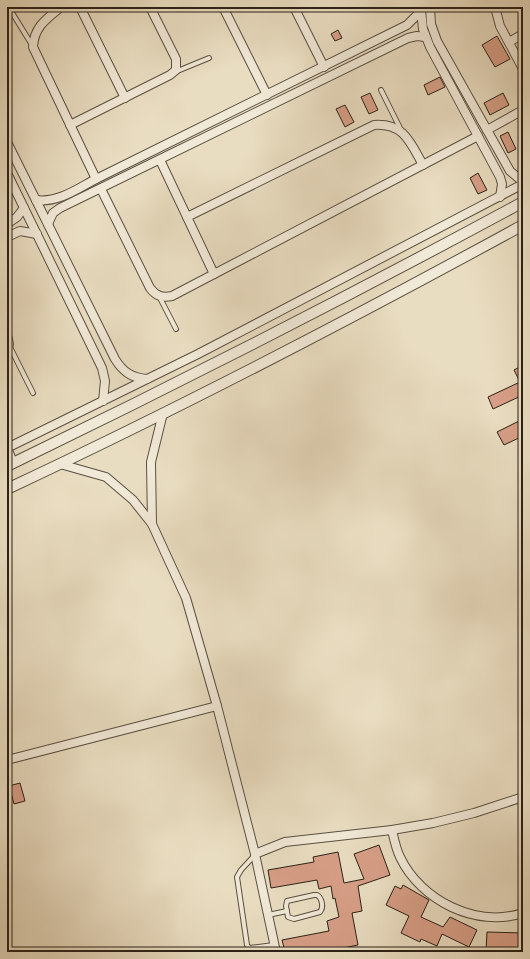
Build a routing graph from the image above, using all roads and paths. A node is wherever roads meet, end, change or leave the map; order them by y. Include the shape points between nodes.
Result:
1 (61, 7) edge
2 (80, 7) edge
3 (150, 7) edge
4 (223, 7) edge
5 (294, 7) edge
6 (430, 7) edge
7 (495, 7) edge
8 (421, 9) edge
9 (11, 11) dead end
10 (523, 34) edge
11 (425, 37) junction
12 (509, 42) junction
13 (33, 47) junction
14 (446, 57) junction
15 (209, 58) dead end
16 (438, 61) junction
17 (324, 67) junction
18 (523, 69) edge
19 (173, 73) junction
20 (381, 90) dead end
21 (267, 96) junction
22 (125, 98) junction
23 (523, 110) edge
24 (70, 125) junction
25 (487, 130) junction
26 (402, 132) junction
27 (478, 136) junction
28 (7, 142) edge
29 (160, 160) junction
30 (423, 165) junction
31 (506, 165) junction
32 (497, 170) junction
33 (7, 173) edge
34 (96, 180) junction
35 (523, 183) edge
36 (101, 189) junction
37 (500, 197) junction
38 (56, 199) junction
39 (36, 200) junction
40 (523, 202) edge
41 (24, 208) junction
42 (60, 208) junction
43 (187, 217) junction
44 (7, 224) edge
45 (48, 224) junction
46 (523, 225) edge
47 (37, 234) junction
48 (7, 237) edge
49 (214, 274) junction
50 (159, 296) junction
51 (176, 329) dead end
52 (7, 335) edge
53 (8, 344) junction
54 (7, 354) edge
55 (148, 379) junction
56 (33, 393) dead end
57 (103, 401) junction
58 (163, 413) junction
59 (7, 449) edge
60 (10, 464) edge
61 (60, 464) junction
62 (7, 489) edge
63 (152, 524) junction
64 (217, 706) junction
65 (7, 760) edge
66 (523, 797) edge
67 (392, 830) junction
68 (255, 854) junction
69 (287, 911) junction
70 (523, 913) edge
71 (268, 915) junction
72 (275, 948) edge

1 - 13 street via 36,29
2 - 22 street
3 - 19 street via 177,63
4 - 21 street
5 - 17 street
6 - 14 street via 434,32
7 - 12 street via 498,21
8 - 11 street
8 - 17 street via 407,25
9 - 13 lane
10 - 12 street
11 - 16 street
11 - 29 street via 408,38
12 - 18 street
13 - 24 street
14 - 16 street
14 - 25 street
15 - 19 lane
16 - 27 street
17 - 21 street
19 - 22 street
20 - 26 lane
21 - 34 street
22 - 24 street
23 - 25 street
24 - 34 street
25 - 31 street
26 - 30 street
26 - 43 street via 384,124 364,128
27 - 30 street
27 - 32 street
28 - 39 street
29 - 36 street
29 - 43 street
30 - 49 street
31 - 32 street
31 - 35 street
32 - 37 street via 501,180
33 - 41 street
34 - 38 street
35 - 37 street
36 - 42 street
36 - 50 street via 150,288
37 - 55 street
38 - 39 street
38 - 42 street
39 - 45 street
40 - 60 street via 404,267 211,366
41 - 44 street
41 - 47 street
42 - 45 street via 53,213
43 - 49 street
45 - 55 street via 121,368 133,377
46 - 58 street via 415,284
47 - 48 street via 20,231
47 - 57 street via 102,368 105,381
49 - 50 street via 172,296
50 - 51 lane
52 - 53 street
53 - 54 street
53 - 56 lane
55 - 57 street
57 - 59 street
58 - 61 street
58 - 63 street via 150,462
59 - 60 street
61 - 62 street
61 - 63 street via 106,477 133,500
63 - 64 street via 186,598
64 - 65 street
64 - 68 street
66 - 67 street via 474,813
67 - 68 street via 285,842
67 - 70 street via 400,856 415,880 435,898 459,911 486,917 514,916
68 - 71 street
68 - 72 lane via 237,877 247,945 253,949
69 - 69 lane via 291,918 318,914 322,909 321,898 317,895 290,900 286,903
69 - 71 lane
71 - 72 street

